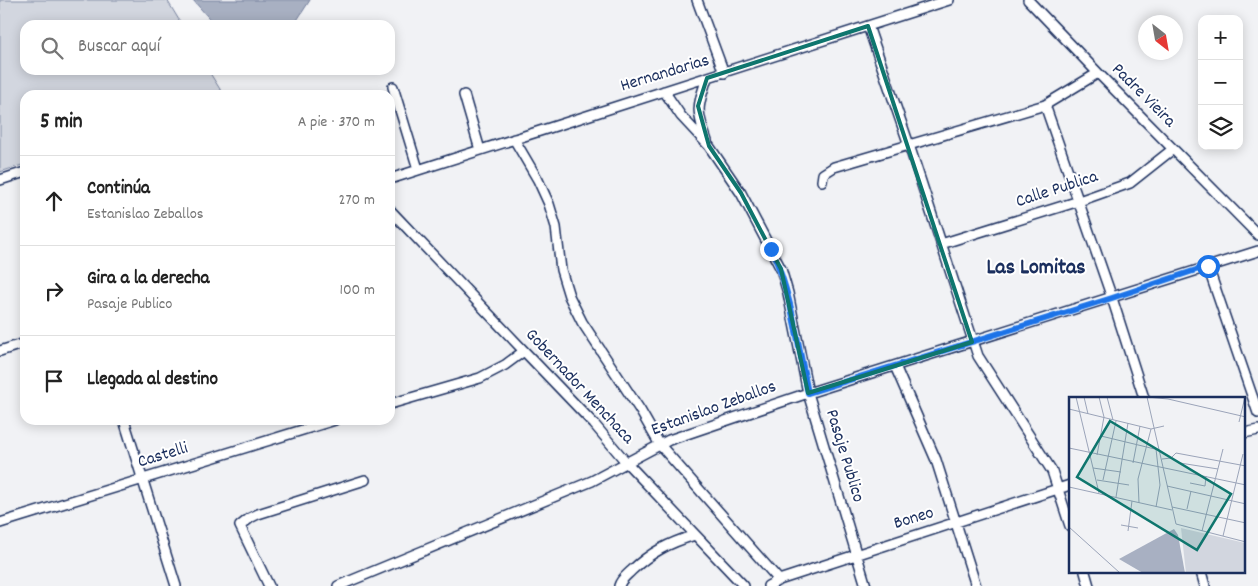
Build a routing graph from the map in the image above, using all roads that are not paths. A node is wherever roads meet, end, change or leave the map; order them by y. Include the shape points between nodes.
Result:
1 (697, 0) edge
2 (949, 0) edge
3 (1028, 0) edge
4 (868, 26) junction
5 (724, 73) junction
6 (1098, 73) junction
7 (706, 78) junction
8 (393, 87) dead end
9 (394, 90) edge
10 (664, 91) junction
11 (395, 94) edge
12 (464, 95) dead end
13 (1045, 106) junction
14 (514, 139) junction
15 (909, 144) junction
16 (709, 146) junction
17 (1173, 149) junction
18 (480, 150) junction
19 (418, 169) junction
20 (20, 174) edge
21 (395, 177) edge
22 (0, 180) edge
23 (822, 181) dead end
24 (1079, 201) junction
25 (395, 218) edge
26 (1258, 235) edge
27 (941, 244) junction
28 (1258, 251) edge
29 (1208, 266) junction
30 (1112, 298) junction
31 (972, 342) junction
32 (20, 345) edge
33 (0, 351) edge
34 (524, 351) junction
35 (895, 366) junction
36 (808, 393) junction
37 (1144, 397) edge
38 (395, 403) edge
39 (1258, 413) edge
40 (126, 425) edge
41 (309, 425) edge
42 (660, 445) junction
43 (626, 462) junction
44 (142, 479) junction
45 (365, 480) dead end
46 (1069, 485) edge
47 (1059, 489) junction
48 (956, 522) junction
49 (0, 523) edge
50 (1069, 523) edge
51 (695, 535) junction
52 (856, 554) junction
53 (1201, 574) edge
54 (779, 580) junction
55 (176, 586) edge
56 (269, 586) edge
57 (338, 586) edge
58 (619, 586) edge
59 (744, 586) edge
60 (768, 586) edge
61 (866, 586) edge
62 (976, 586) edge
63 (1205, 586) edge

1 - 5 street
2 - 4 street, Hernandarias
3 - 6 street, Padre Vieira
4 - 5 street, Hernandarias
4 - 15 street
5 - 7 street, Hernandarias
6 - 13 street
6 - 17 street, Padre Vieira
7 - 10 street, Hernandarias
7 - 16 street, Pasaje Publico via 698,112
8 - 9 street
10 - 14 street, Hernandarias
10 - 16 street, Pasaje Publico via 681,116
11 - 19 street
12 - 18 street
13 - 15 street
13 - 24 street
14 - 18 street, Hernandarias
14 - 42 street via 549,204 569,296
15 - 23 street via 834,167 823,174
15 - 27 street
16 - 36 street, Pasaje Publico via 741,193 780,269
17 - 24 street, Calle Publica via 1130,183
17 - 26 street, Padre Vieira
18 - 19 street, Hernandarias
19 - 21 street, Hernandarias
20 - 22 street
24 - 27 street, Calle Publica
24 - 30 street
25 - 34 street, Gobernador Menchaca
27 - 31 street
28 - 29 street, Estanislao Zeballos
29 - 30 street, Estanislao Zeballos
29 - 39 street
30 - 31 street, Estanislao Zeballos
30 - 37 street
31 - 35 street, Estanislao Zeballos
31 - 47 street via 1052,471
32 - 33 street
34 - 38 street via 480,378
34 - 43 street, Gobernador Menchaca
35 - 36 street, Estanislao Zeballos
35 - 48 street via 936,460
36 - 42 street, Estanislao Zeballos
36 - 52 street, Pasaje Publico
40 - 44 street
41 - 44 street, Castelli
42 - 43 street, Estanislao Zeballos
42 - 54 street
43 - 51 street, Gobernador Menchaca
43 - 57 street, Estanislao Zeballos via 592,481
44 - 49 street, Castelli
44 - 55 street
45 - 56 street via 258,514 240,526
46 - 47 street, Boneo
47 - 48 street, Boneo
47 - 50 street
48 - 52 street, Boneo
48 - 62 street
51 - 58 street via 654,551 622,579
51 - 59 street, Gobernador Menchaca
52 - 54 street, Boneo
52 - 61 street, Pasaje Publico
53 - 63 street
54 - 60 street, Boneo

